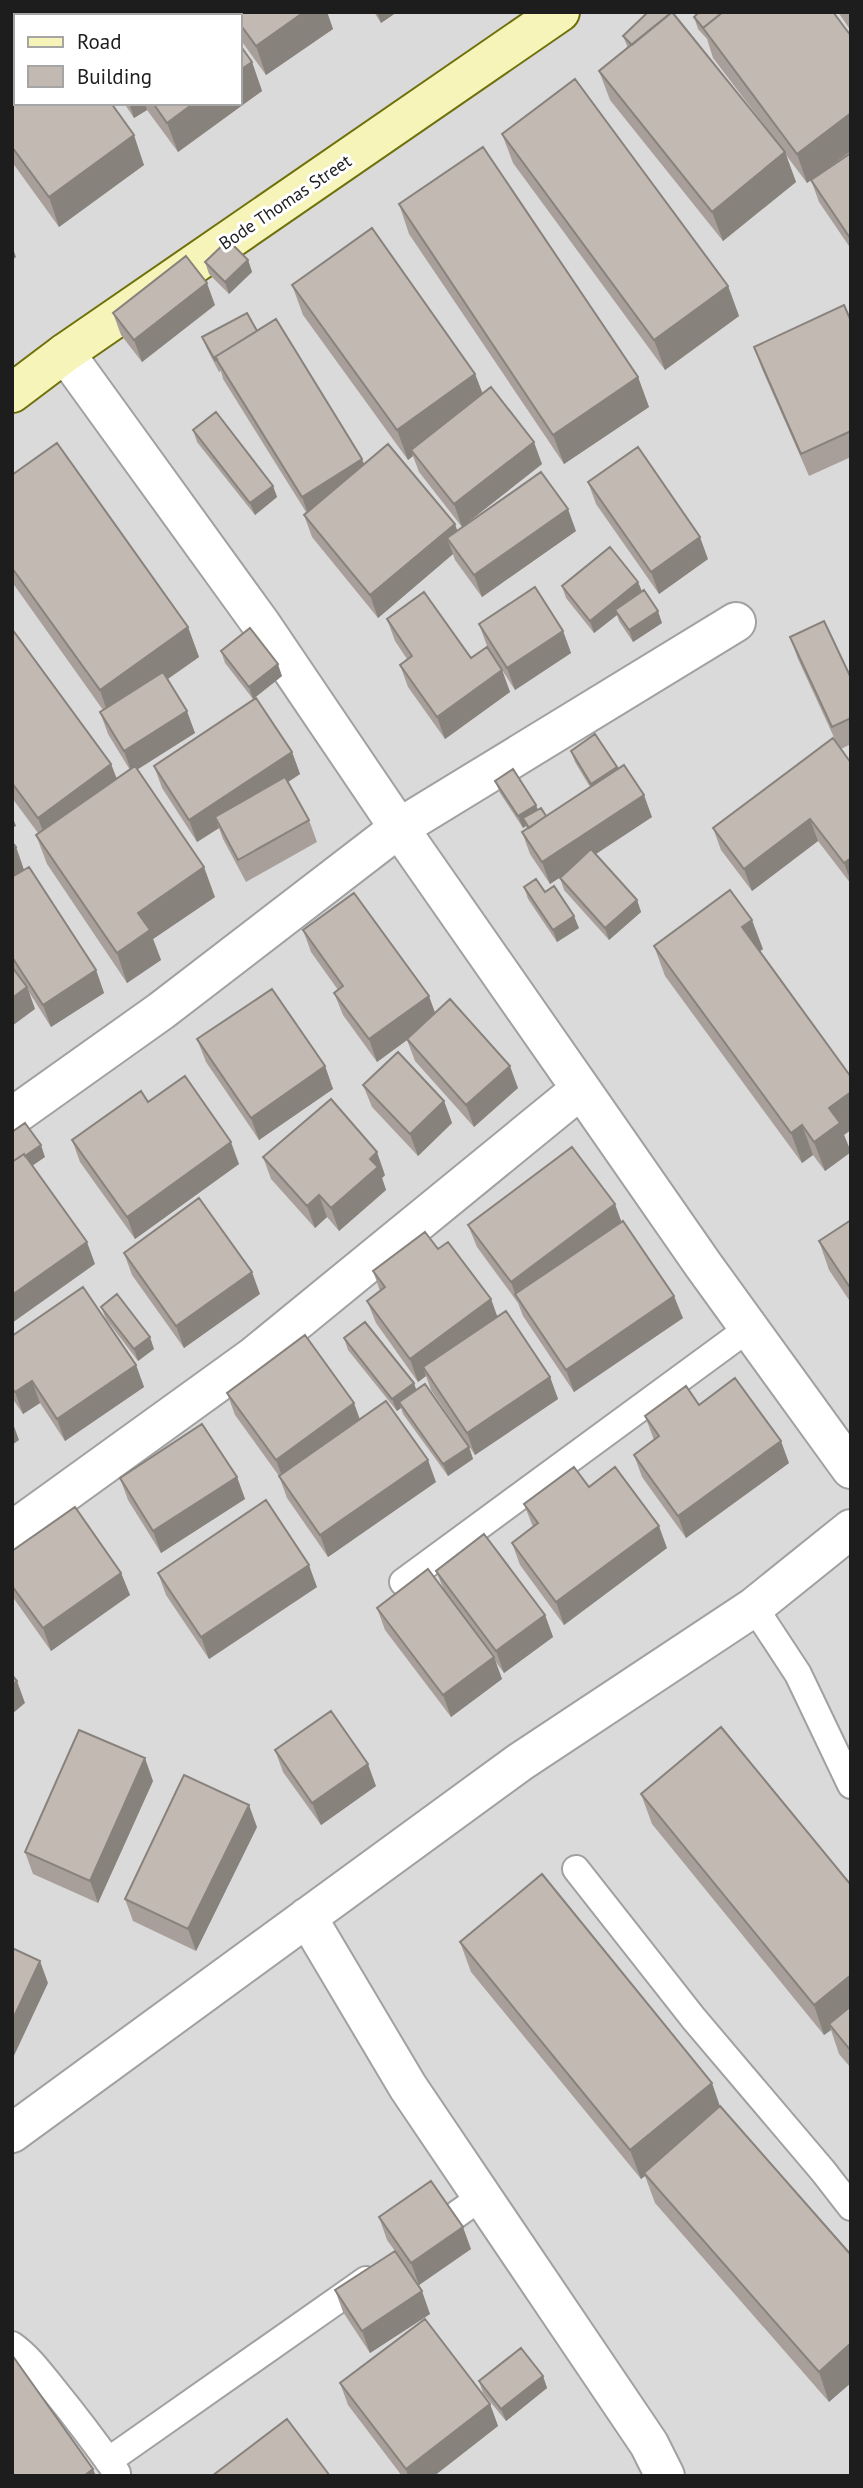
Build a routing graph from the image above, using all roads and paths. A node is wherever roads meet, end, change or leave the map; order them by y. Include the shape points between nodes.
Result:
1 (560, 12) edge
2 (65, 353) junction
3 (12, 394) edge
4 (736, 622) dead end
5 (399, 828) junction
6 (581, 1089) junction
7 (12, 1117) edge
8 (749, 1328) junction
9 (851, 1469) edge
10 (851, 1529) edge
11 (12, 1531) edge
12 (403, 1582) dead end
13 (754, 1607) junction
14 (851, 1785) edge
15 (576, 1869) dead end
16 (307, 1917) junction
17 (12, 2133) edge
18 (481, 2197) junction
19 (851, 2207) edge
20 (409, 2249) edge
21 (387, 2264) edge
22 (12, 2345) edge
23 (114, 2468) edge
24 (665, 2476) edge

1 - 2 main road, Bode Thomas Street
2 - 3 main road, Bode Thomas Street
2 - 5 street via 261,624
4 - 5 street
5 - 6 street
5 - 7 street via 161,1011
6 - 8 street
6 - 11 street via 253,1357
8 - 9 street
8 - 12 lane
10 - 13 street
13 - 14 lane via 798,1674
13 - 16 street via 520,1762
15 - 19 lane
16 - 17 street
16 - 18 street via 408,2087
18 - 20 lane
18 - 24 street via 649,2444
21 - 23 lane
22 - 23 lane via 41,2374

